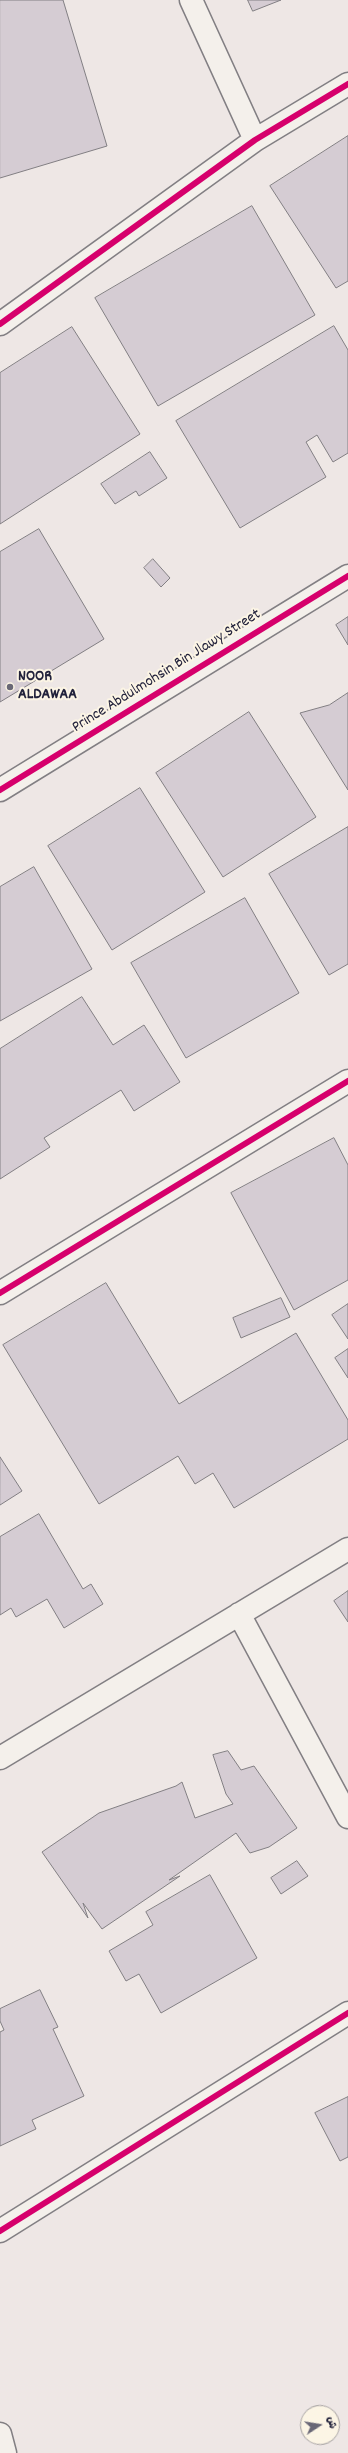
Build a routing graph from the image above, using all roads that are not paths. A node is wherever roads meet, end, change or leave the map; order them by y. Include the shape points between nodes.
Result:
1 (191, 0) edge
2 (348, 84) edge
3 (255, 140) junction
4 (0, 324) edge
5 (348, 576) edge
6 (0, 790) edge
7 (348, 1081) edge
8 (0, 1293) edge
9 (348, 1549) edge
10 (239, 1614) junction
11 (0, 1758) edge
12 (348, 1817) edge
13 (348, 2013) edge
14 (0, 2231) edge
15 (0, 2434) edge
16 (5, 2453) edge

1 - 3 street
2 - 3 street
3 - 4 street
5 - 6 street, Prince Abdulmohsin Bin Jlawy Street
7 - 8 street
9 - 10 street
10 - 11 street
10 - 12 street
13 - 14 street
15 - 16 street

